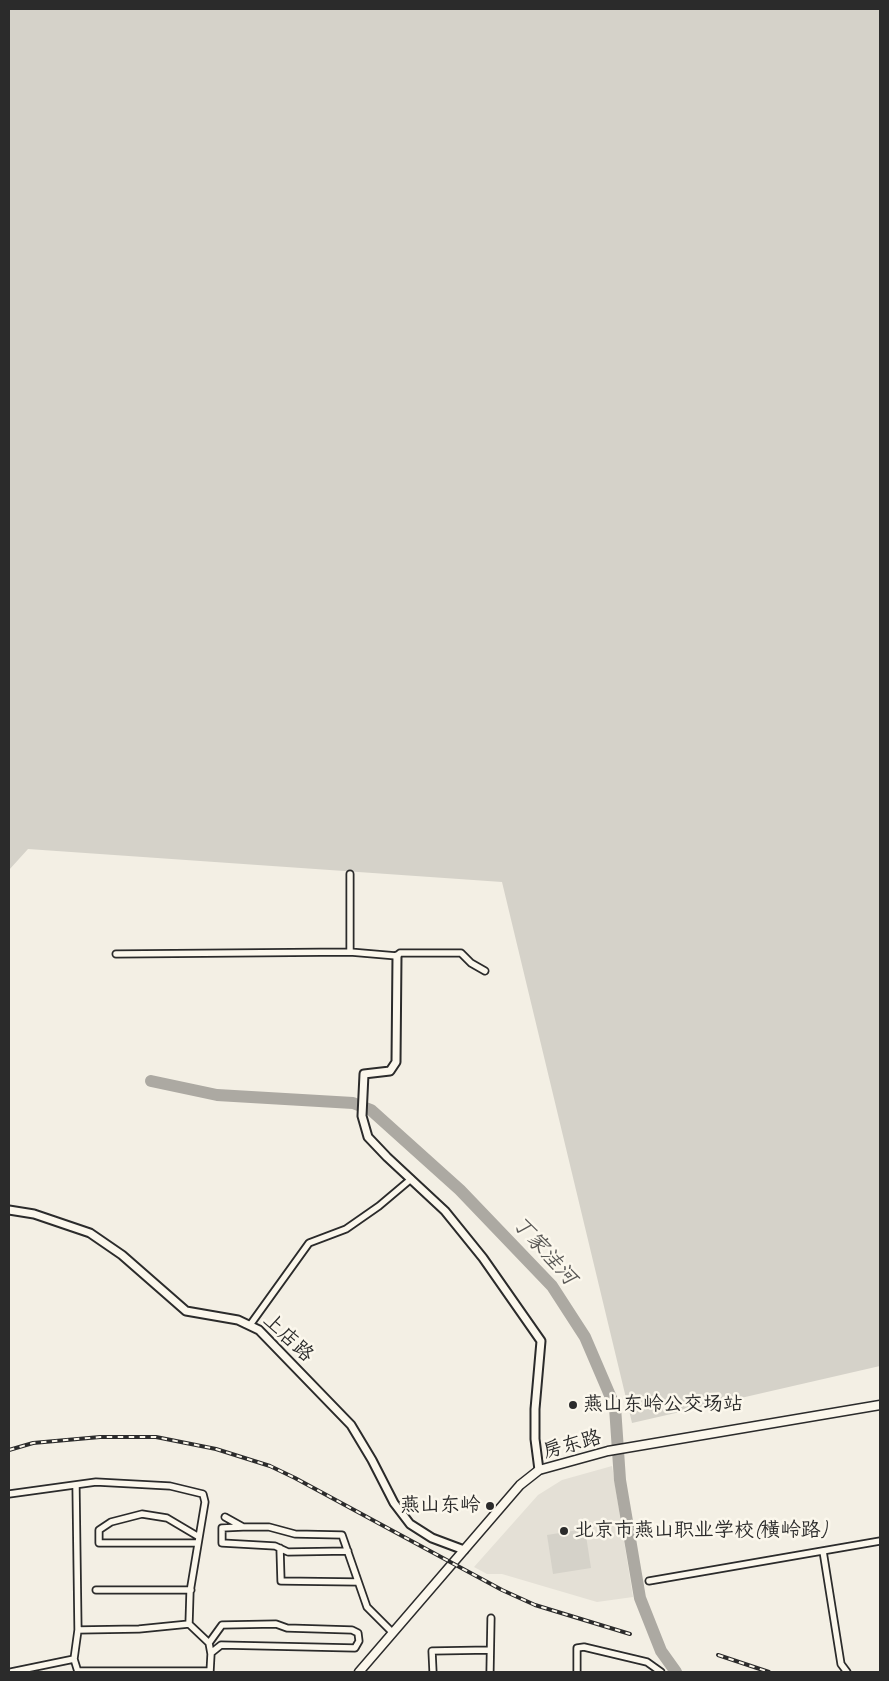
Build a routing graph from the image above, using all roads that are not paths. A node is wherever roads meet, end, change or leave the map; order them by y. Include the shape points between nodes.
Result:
1 (350, 874) dead end
2 (350, 952) junction
3 (116, 954) dead end
4 (397, 956) junction
5 (486, 971) dead end
6 (411, 1179) junction
7 (9, 1210) edge
8 (250, 1325) junction
9 (880, 1405) edge
10 (538, 1470) junction
11 (76, 1486) junction
12 (9, 1494) edge
13 (224, 1516) dead end
14 (242, 1528) junction
15 (199, 1540) junction
16 (880, 1541) edge
17 (280, 1548) junction
18 (464, 1550) junction
19 (348, 1551) junction
20 (823, 1551) junction
21 (649, 1581) dead end
22 (358, 1582) junction
23 (96, 1590) dead end
24 (191, 1590) junction
25 (491, 1618) dead end
26 (189, 1624) junction
27 (78, 1630) junction
28 (393, 1633) junction
29 (209, 1643) junction
30 (490, 1650) junction
31 (211, 1653) junction
32 (74, 1660) junction
33 (79, 1671) edge
34 (10, 1672) edge
35 (210, 1672) edge
36 (359, 1672) edge
37 (432, 1672) edge
38 (490, 1672) edge
39 (577, 1672) edge
40 (661, 1672) edge
41 (847, 1672) edge

1 - 2 street
2 - 3 street
2 - 4 street
4 - 5 street via 400,953 461,953 471,964
4 - 6 street via 396,1062 390,1071 364,1074 362,1116 368,1137
6 - 8 street via 346,1229 309,1242
6 - 10 street via 445,1211 483,1258 540,1341 535,1409
7 - 8 street, 上店路 via 34,1214 90,1233 122,1255 186,1310
8 - 18 street, 上店路 via 272,1341 351,1425 394,1503 410,1524 432,1538
9 - 10 main road, 房东路 via 608,1451
10 - 18 main road, 房东路 via 520,1484
11 - 12 street via 20,1490
11 - 15 street via 96,1482 170,1486 199,1492 205,1502
11 - 27 street
13 - 14 street
14 - 17 street via 222,1528 222,1543
14 - 19 street via 270,1527 295,1534 342,1535
15 - 15 street via 167,1518 142,1514 111,1522 99,1530 99,1543
15 - 24 street
16 - 20 street
17 - 19 street via 288,1552
17 - 22 street via 281,1581
18 - 28 main road, 房东路
19 - 22 street
20 - 21 street
20 - 41 street via 841,1664
22 - 28 street via 367,1607
23 - 24 street
24 - 26 street
25 - 30 street
26 - 27 street
26 - 29 street
27 - 32 street
28 - 36 main road, 房东路
29 - 31 street
29 - 31 street via 222,1625 276,1624 287,1628 358,1632 355,1648 221,1645
30 - 37 street via 432,1651
30 - 38 street
31 - 35 street
32 - 33 street
32 - 34 street
33 - 35 street
39 - 40 street via 577,1648 584,1647 647,1662

